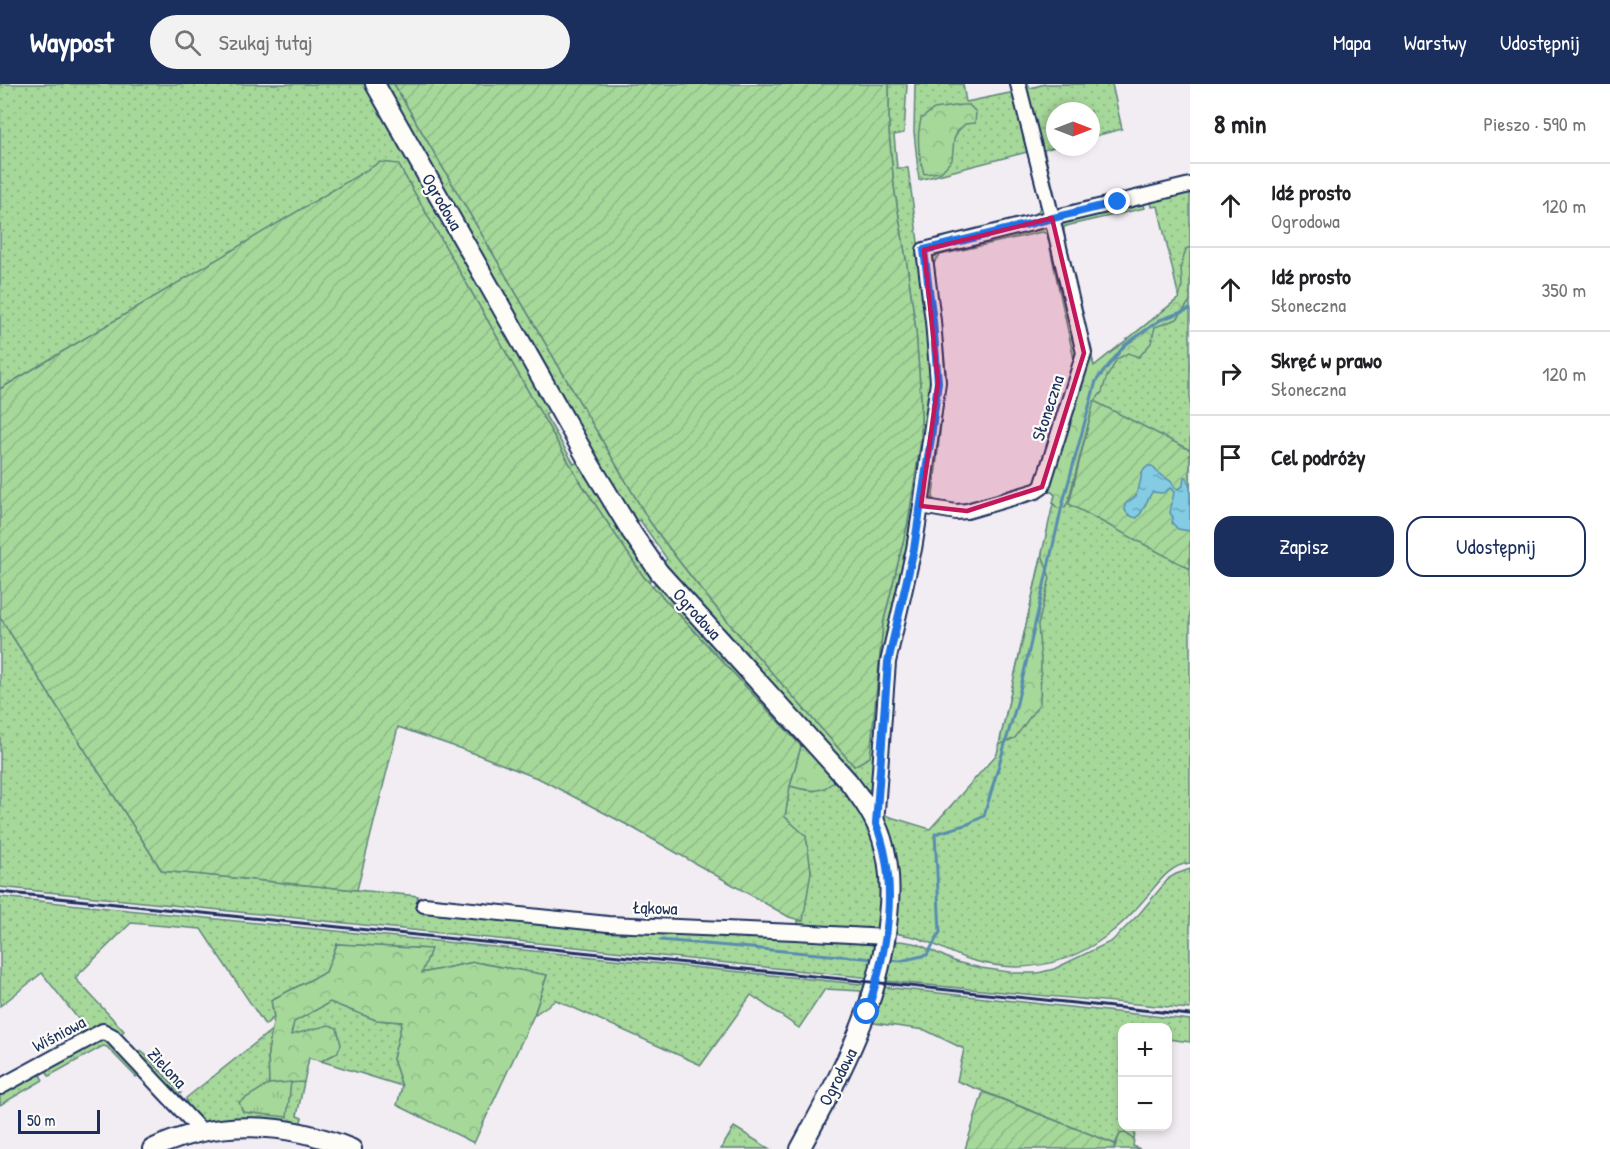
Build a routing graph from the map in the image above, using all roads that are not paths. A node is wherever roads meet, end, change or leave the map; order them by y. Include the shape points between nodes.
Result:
1 (375, 84) edge
2 (1018, 84) edge
3 (1190, 185) edge
4 (1053, 218) junction
5 (921, 506) junction
6 (876, 824) junction
7 (424, 905) dead end
8 (886, 938) junction
9 (103, 1031) joint
10 (0, 1087) edge
11 (202, 1132) junction
12 (152, 1149) edge
13 (352, 1149) edge
14 (800, 1149) edge

1 - 6 street, Ogrodowa via 632,533 659,572 848,781
2 - 4 street, Słoneczna
3 - 4 street
4 - 5 street via 924,250 938,382
4 - 5 street, Słoneczna via 1084,353 1042,487 968,511
5 - 6 street via 888,662
6 - 8 street, Ogrodowa via 889,875
7 - 8 street, Łąkowa via 608,924
8 - 14 street, Ogrodowa via 877,982 855,1042
9 - 10 street, Wiśniowa
9 - 11 street, Zielona
11 - 12 street
11 - 13 street via 279,1128

